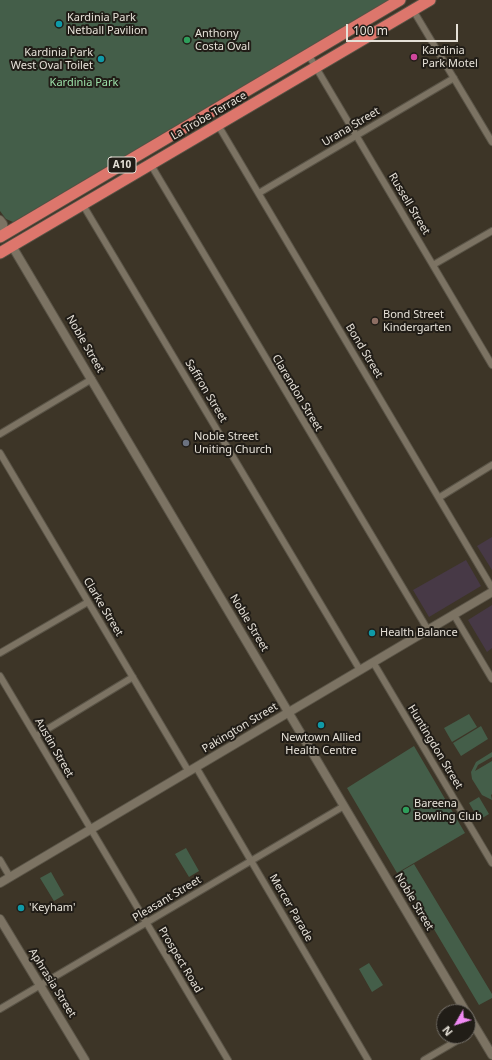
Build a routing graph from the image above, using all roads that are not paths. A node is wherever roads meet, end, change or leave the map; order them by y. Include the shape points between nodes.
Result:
1 (400, 0) edge
2 (430, 0) edge
3 (413, 10) junction
4 (308, 54) junction
5 (316, 68) junction
6 (454, 78) junction
7 (218, 125) junction
8 (356, 136) junction
9 (492, 142) edge
10 (151, 165) junction
11 (259, 193) junction
12 (83, 205) junction
13 (0, 220) edge
14 (492, 231) edge
15 (1, 234) edge
16 (12, 246) junction
17 (0, 253) edge
18 (434, 265) junction
19 (492, 365) edge
20 (92, 379) junction
21 (0, 434) edge
22 (0, 453) edge
23 (492, 465) edge
24 (440, 497) junction
25 (492, 588) edge
26 (492, 592) edge
27 (88, 602) junction
28 (454, 615) junction
29 (428, 630) junction
30 (0, 653) edge
31 (373, 662) junction
32 (360, 670) junction
33 (0, 676) edge
34 (132, 678) junction
35 (492, 679) edge
36 (289, 712) junction
37 (36, 736) junction
38 (196, 767) junction
39 (188, 772) junction
40 (344, 806) junction
41 (91, 829) junction
42 (0, 860) edge
43 (251, 860) junction
44 (492, 863) edge
45 (10, 877) junction
46 (0, 883) edge
47 (0, 919) edge
48 (146, 923) junction
49 (40, 985) junction
50 (461, 1004) edge
51 (0, 1009) edge
52 (476, 1030) edge
53 (451, 1044) edge
54 (492, 1055) edge
55 (86, 1060) edge
56 (228, 1060) edge
57 (368, 1060) edge
58 (424, 1060) edge

1 - 4 highway, La Trobe Terrace / A10
2 - 3 highway, La Trobe Terrace / A10
3 - 5 highway, La Trobe Terrace / A10
3 - 6 street
4 - 5 street, Russell Street
4 - 15 highway, La Trobe Terrace / A10
5 - 7 highway, La Trobe Terrace / A10
5 - 8 street, Russell Street
6 - 8 street, Urana Street
6 - 9 street
7 - 10 highway, La Trobe Terrace / A10
7 - 11 street, Bond Street
8 - 11 street, Urana Street
8 - 18 street, Russell Street
10 - 12 highway, La Trobe Terrace / A10
10 - 29 street, Clarendon Street
11 - 24 street, Bond Street
12 - 16 highway, La Trobe Terrace / A10
12 - 32 street, Saffron Street
13 - 15 street via 3,224
14 - 18 street
15 - 16 highway
16 - 17 highway, La Trobe Terrace / A10
16 - 20 street, Noble Street
18 - 19 street, Russell Street
20 - 21 street
20 - 36 street, Noble Street
22 - 27 street, Clarke Street
23 - 24 street
24 - 25 street, Bond Street
26 - 28 street, Pakington Street
27 - 30 street
27 - 34 street, Clarke Street
28 - 29 street, Pakington Street
28 - 35 street
29 - 31 street, Pakington Street
31 - 32 street, Pakington Street
31 - 44 street, Huntingdon Street
32 - 36 street, Pakington Street
33 - 37 street, Austin Street
34 - 37 street
34 - 39 street, Clarke Street
36 - 38 street, Pakington Street
36 - 40 street, Noble Street
37 - 41 street, Austin Street
38 - 39 street, Pakington Street
38 - 43 street, Mercer Parade
39 - 41 street, Pakington Street
40 - 43 street, Pleasant Street
40 - 50 street, Noble Street
41 - 45 street, Pakington Street
41 - 48 street, Prospect Road
42 - 45 street
43 - 48 street, Pleasant Street
43 - 57 street, Mercer Parade
45 - 46 street, Pakington Street
47 - 49 street, Aphrasia Street
48 - 49 street, Pleasant Street
48 - 56 street, Prospect Road
49 - 51 street, Pleasant Street
49 - 55 street, Aphrasia Street
52 - 54 street
53 - 58 street

